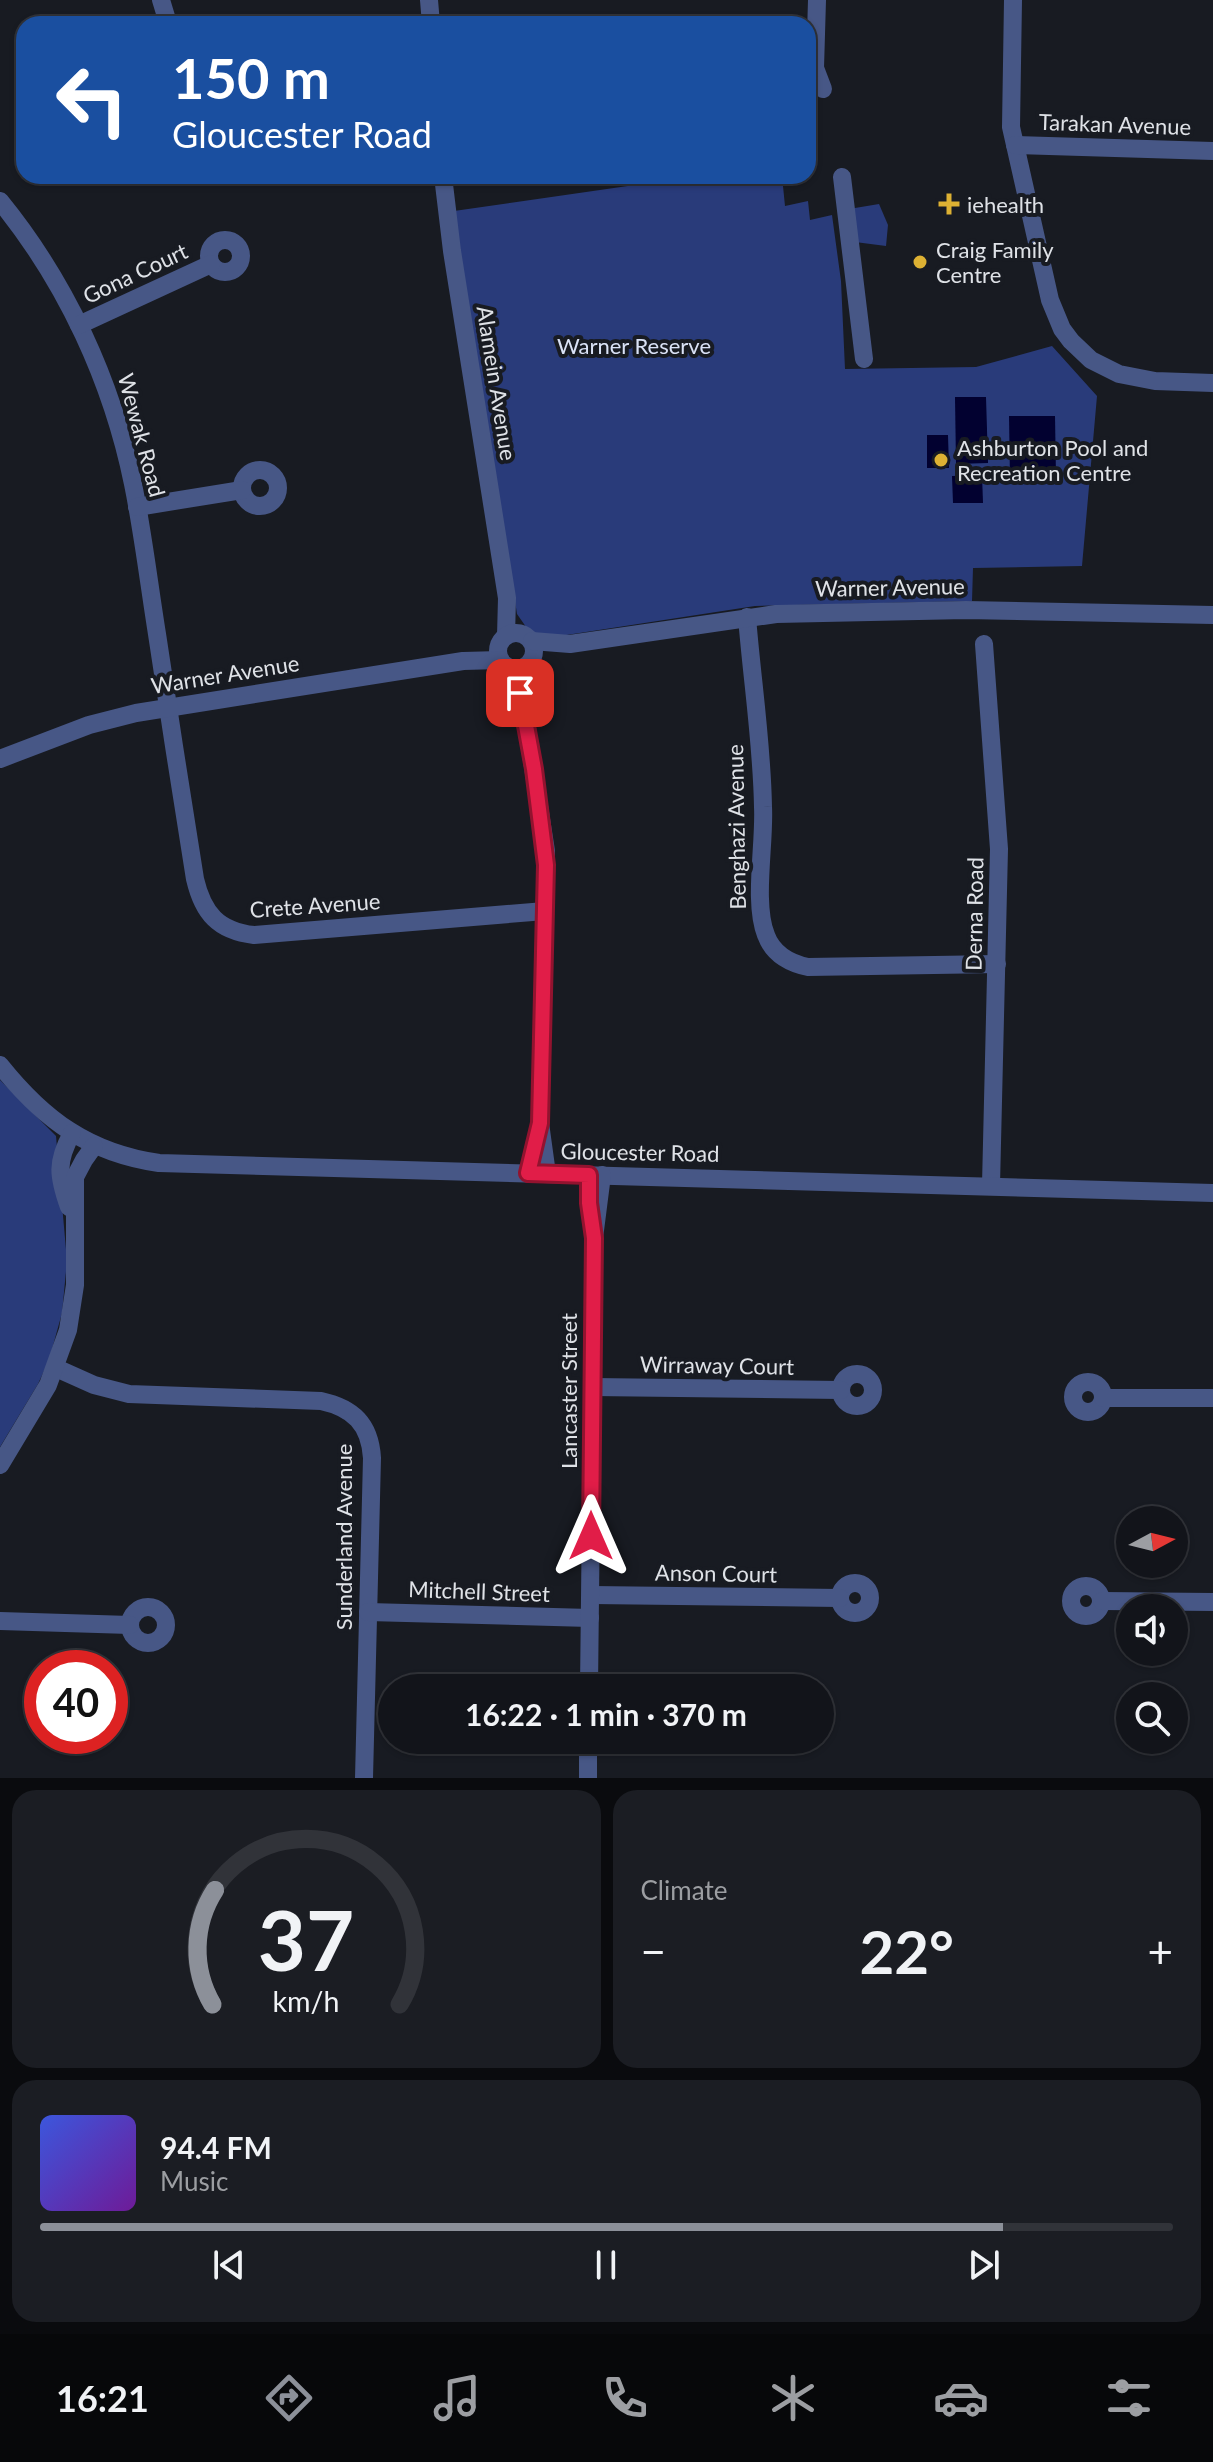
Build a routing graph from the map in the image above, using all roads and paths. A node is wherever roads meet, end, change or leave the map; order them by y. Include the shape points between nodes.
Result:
1 (1013, 0) edge
2 (816, 76) edge
3 (823, 89) dead end
4 (1015, 145) junction
5 (1213, 151) edge
6 (842, 177) dead end
7 (444, 184) edge
8 (0, 201) edge
9 (211, 264) dead end
10 (79, 325) junction
11 (864, 359) dead end
12 (1213, 383) edge
13 (242, 490) dead end
14 (137, 507) junction
15 (1213, 615) edge
16 (747, 617) junction
17 (984, 644) dead end
18 (517, 652) junction
19 (168, 708) junction
20 (0, 759) edge
21 (545, 911) junction
22 (997, 964) junction
23 (0, 1065) edge
24 (72, 1133) junction
25 (94, 1146) junction
26 (538, 1173) junction
27 (596, 1175) junction
28 (991, 1185) junction
29 (1213, 1193) edge
30 (74, 1221) junction
31 (56, 1368) junction
32 (592, 1387) junction
33 (841, 1390) dead end
34 (1103, 1398) dead end
35 (1213, 1398) edge
36 (0, 1465) edge
37 (591, 1595) junction
38 (840, 1598) dead end
39 (1102, 1601) dead end
40 (1213, 1602) edge
41 (368, 1612) junction
42 (590, 1618) junction
43 (0, 1621) edge
44 (130, 1625) dead end
45 (589, 1674) edge
46 (588, 1754) edge
47 (364, 1778) edge
48 (588, 1778) edge

1 - 4 street via 1010,117
2 - 3 street
4 - 5 street, Tarakan Avenue
4 - 12 street via 1050,300 1071,341 1091,360 1119,374
6 - 11 street
7 - 18 street, Alamein Avenue
8 - 10 street, Wewak Road via 40,256
9 - 10 street, Gona Court
10 - 14 street, Wewak Road via 112,406
13 - 14 street
14 - 19 street, Wewak Road
15 - 16 street, Warner Avenue via 966,610
16 - 18 street, Warner Avenue
16 - 22 street, Benghazi Avenue via 763,807 761,914 772,947 788,961 808,967
17 - 22 street, Derna Road via 999,828
18 - 19 street, Warner Avenue
18 - 21 street, Alamein Avenue via 546,851
19 - 20 street, Warner Avenue via 118,716
19 - 21 street, Crete Avenue via 199,896 211,916 230,930 254,935
21 - 26 street, Alamein Avenue
22 - 28 street, Derna Road
23 - 24 street, Gloucester Road
24 - 25 street, Gloucester Road
24 - 30 street via 60,1163
25 - 26 street, Gloucester Road via 159,1163
25 - 30 street via 75,1177
26 - 27 street, Gloucester Road
27 - 28 street, Gloucester Road
27 - 32 street, Lancaster Street
28 - 29 street, Gloucester Road
30 - 31 street via 75,1285
31 - 36 street
31 - 41 street, Sunderland Avenue via 129,1394 309,1399 332,1403 355,1417 369,1435 372,1458
32 - 33 street, Wirraway Court
32 - 37 street, Lancaster Street
34 - 35 street
37 - 38 street, Anson Court
37 - 42 street, Lancaster Street
39 - 40 street
41 - 42 street, Mitchell Street
41 - 47 street, Sunderland Avenue
42 - 45 street, Lancaster Street
43 - 44 street
46 - 48 street

